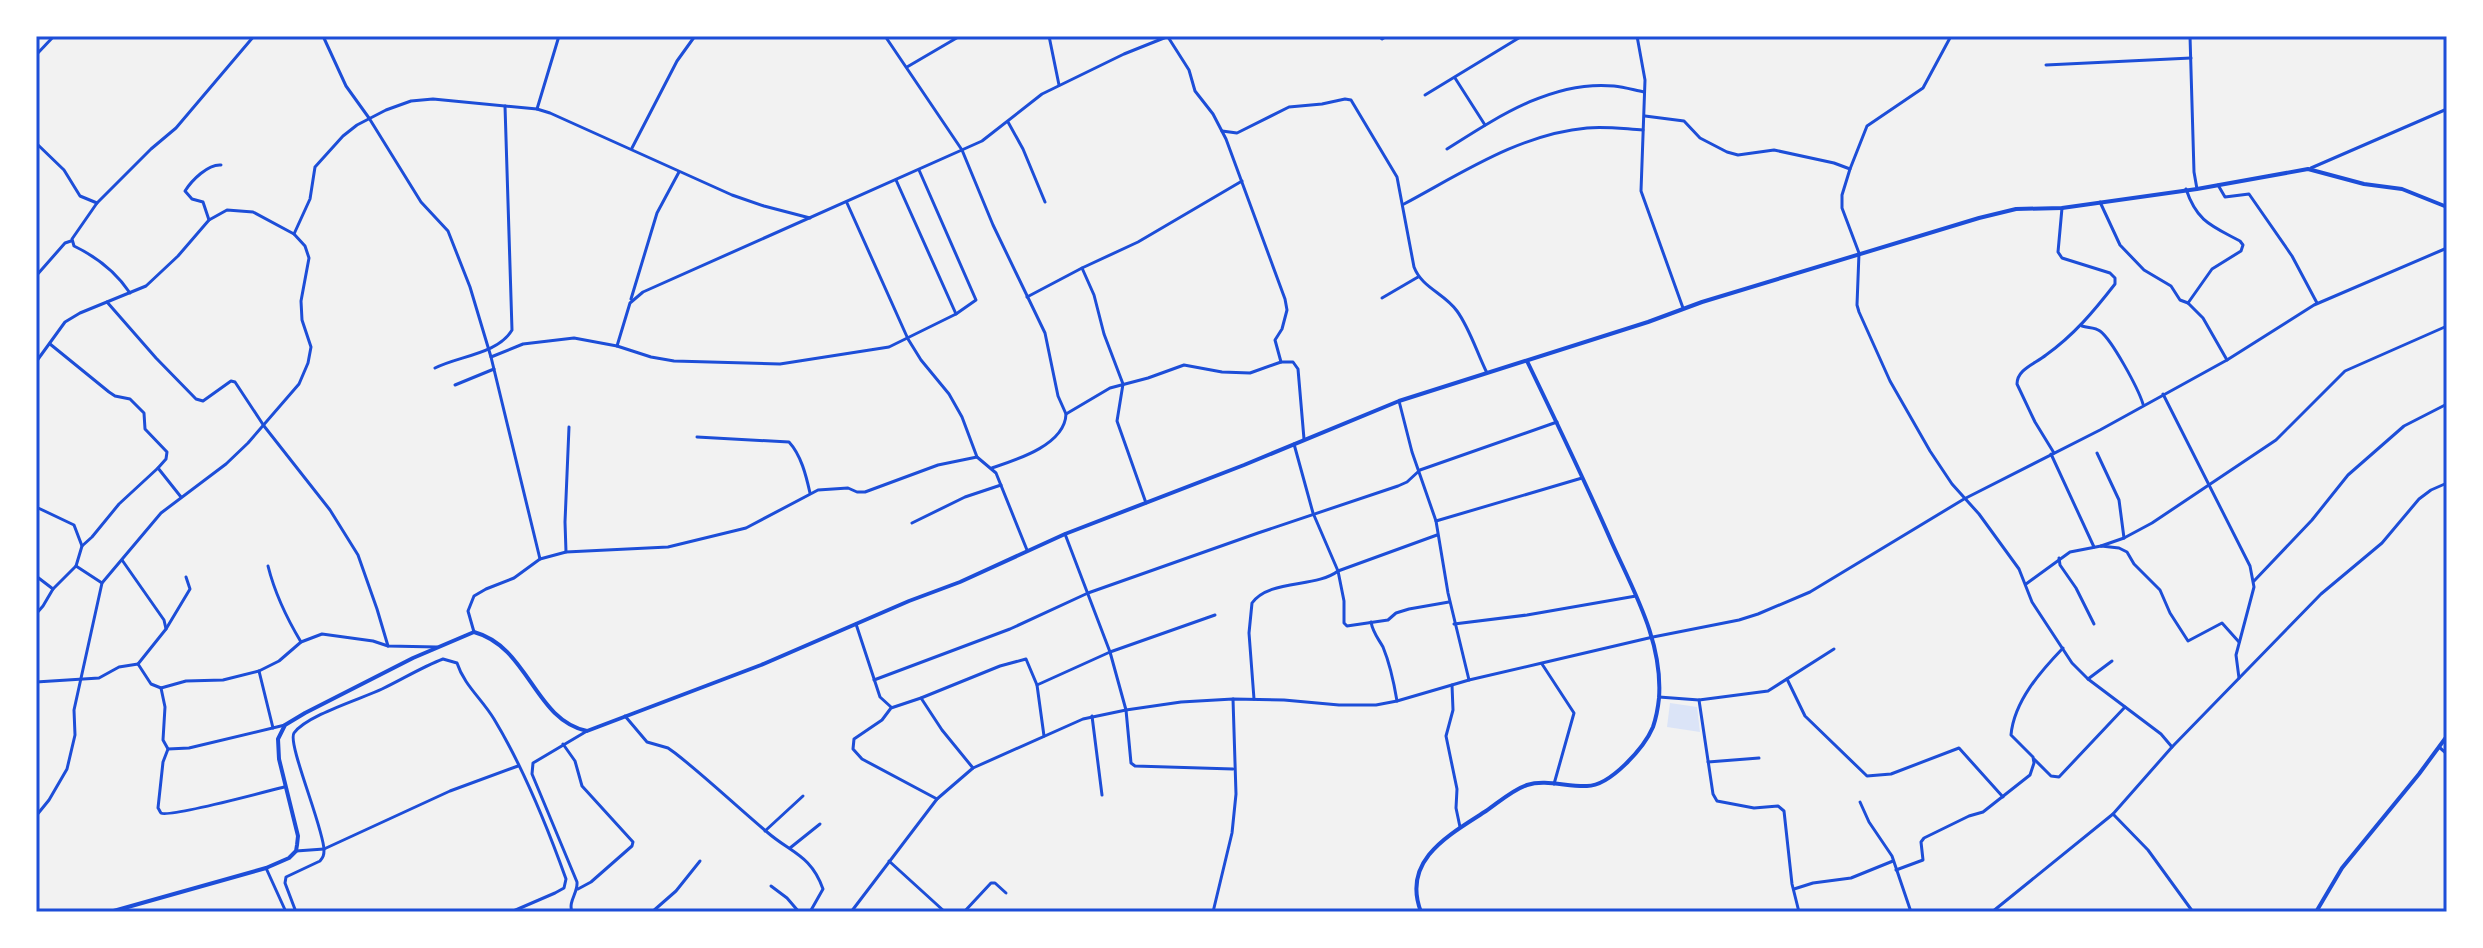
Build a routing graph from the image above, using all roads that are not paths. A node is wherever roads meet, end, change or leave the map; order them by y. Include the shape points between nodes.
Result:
1 (54, 36) edge
2 (243, 36) edge
3 (254, 36) edge
4 (323, 36) edge
5 (559, 36) edge
6 (695, 36) edge
7 (885, 36) edge
8 (960, 36) edge
9 (1049, 36) edge
10 (1168, 36) edge
11 (1379, 36) edge
12 (1387, 36) edge
13 (1522, 36) edge
14 (1637, 36) edge
15 (1951, 36) edge
16 (2190, 36) edge
17 (249, 42) junction
18 (36, 55) edge
19 (2191, 58) junction
20 (2046, 65) dead end
21 (907, 67) junction
22 (1454, 77) junction
23 (1059, 85) junction
24 (1644, 92) junction
25 (1425, 95) dead end
26 (505, 106) junction
27 (537, 109) junction
28 (2447, 109) edge
29 (1644, 116) junction
30 (369, 118) junction
31 (1008, 122) junction
32 (1485, 125) junction
33 (1643, 130) junction
34 (1222, 131) junction
35 (36, 143) edge
36 (632, 148) junction
37 (1447, 149) dead end
38 (962, 150) junction
39 (221, 165) dead end
40 (1850, 169) junction
41 (2308, 169) junction
42 (679, 170) junction
43 (919, 170) junction
44 (896, 180) junction
45 (1242, 181) junction
46 (2218, 185) junction
47 (2186, 189) junction
48 (2197, 189) junction
49 (1045, 202) dead end
50 (2100, 202) junction
51 (97, 203) junction
52 (847, 203) junction
53 (1403, 204) junction
54 (2447, 207) edge
55 (2062, 208) junction
56 (810, 218) junction
57 (209, 220) junction
58 (294, 234) junction
59 (71, 241) junction
60 (2446, 249) edge
61 (1859, 253) junction
62 (1082, 268) junction
63 (36, 276) edge
64 (1418, 277) junction
65 (130, 293) junction
66 (1027, 297) junction
67 (1382, 298) dead end
68 (107, 302) junction
69 (630, 303) junction
70 (2188, 303) junction
71 (2317, 303) junction
72 (1683, 308) junction
73 (956, 314) junction
74 (2082, 326) junction
75 (2447, 326) edge
76 (908, 339) junction
77 (50, 344) junction
78 (617, 346) junction
79 (489, 349) junction
80 (491, 357) junction
81 (37, 359) edge
82 (2227, 360) junction
83 (1527, 361) junction
84 (1281, 362) junction
85 (435, 368) dead end
86 (494, 369) junction
87 (1487, 373) junction
88 (1123, 384) junction
89 (455, 385) dead end
90 (2163, 394) junction
91 (1399, 401) junction
92 (2447, 404) edge
93 (2144, 405) junction
94 (1066, 414) junction
95 (1557, 422) junction
96 (264, 426) junction
97 (569, 427) dead end
98 (697, 437) dead end
99 (1304, 439) junction
100 (1294, 444) junction
101 (2052, 453) junction
102 (2097, 453) dead end
103 (977, 457) junction
104 (158, 468) junction
105 (992, 468) junction
106 (1420, 470) junction
107 (1582, 477) junction
108 (2447, 483) edge
109 (1001, 485) junction
110 (2210, 485) junction
111 (810, 493) junction
112 (181, 497) junction
113 (1964, 499) junction
114 (1146, 503) junction
115 (36, 507) edge
116 (1313, 513) junction
117 (1436, 521) junction
118 (912, 523) dead end
119 (1065, 534) junction
120 (1437, 535) junction
121 (2124, 538) junction
122 (82, 546) junction
123 (2101, 546) junction
124 (2094, 547) junction
125 (1027, 550) junction
126 (566, 552) junction
127 (121, 558) junction
128 (2059, 558) junction
129 (540, 559) junction
130 (76, 566) junction
131 (268, 566) dead end
132 (1338, 571) junction
133 (36, 576) edge
134 (186, 577) dead end
135 (2254, 581) junction
136 (102, 583) junction
137 (2026, 584) junction
138 (53, 589) junction
139 (1088, 593) junction
140 (1636, 596) junction
141 (1449, 602) junction
142 (36, 614) edge
143 (1215, 615) dead end
144 (1371, 622) junction
145 (856, 624) junction
146 (1454, 624) junction
147 (2094, 624) dead end
148 (166, 629) junction
149 (474, 632) junction
150 (1653, 637) junction
151 (301, 642) junction
152 (2239, 642) junction
153 (388, 646) junction
154 (437, 647) junction
155 (2063, 648) junction
156 (1834, 649) dead end
157 (1110, 652) junction
158 (2112, 661) dead end
159 (1542, 663) junction
160 (138, 664) junction
161 (259, 671) junction
162 (82, 678) junction
163 (2239, 678) junction
164 (1787, 679) junction
165 (2088, 679) junction
166 (874, 680) junction
167 (1469, 680) junction
168 (36, 682) edge
169 (1037, 685) junction
170 (1452, 685) junction
171 (161, 688) junction
172 (1659, 697) junction
173 (921, 698) junction
174 (1233, 699) junction
175 (1254, 699) junction
176 (1699, 700) junction
177 (1397, 701) junction
178 (2125, 707) junction
179 (891, 708) junction
180 (1126, 710) junction
181 (625, 716) junction
182 (1092, 716) junction
183 (285, 725) junction
184 (273, 728) junction
185 (587, 731) junction
186 (1044, 736) junction
187 (2447, 736) edge
188 (563, 744) junction
189 (2172, 747) junction
190 (2439, 747) junction
191 (168, 749) junction
192 (2447, 754) edge
193 (2033, 757) junction
194 (1759, 758) dead end
195 (1708, 762) junction
196 (518, 766) junction
197 (973, 768) junction
198 (1233, 769) junction
199 (1554, 784) junction
200 (285, 787) junction
201 (1102, 795) dead end
202 (803, 796) dead end
203 (2003, 797) junction
204 (937, 799) junction
205 (1860, 802) dead end
206 (2113, 814) junction
207 (36, 816) edge
208 (820, 824) dead end
209 (1460, 827) junction
210 (765, 831) junction
211 (790, 848) junction
212 (324, 849) junction
213 (296, 851) junction
214 (700, 861) dead end
215 (889, 861) junction
216 (1893, 861) junction
217 (266, 868) junction
218 (1896, 870) junction
219 (771, 886) dead end
220 (578, 889) junction
221 (1793, 889) junction
222 (1006, 893) dead end
223 (126, 910) edge
224 (852, 910) edge
225 (110, 912) edge
226 (286, 912) edge
227 (296, 912) edge
228 (511, 912) edge
229 (572, 912) edge
230 (652, 912) edge
231 (799, 912) edge
232 (810, 912) edge
233 (858, 912) edge
234 (945, 912) edge
235 (964, 912) edge
236 (1213, 912) edge
237 (1421, 912) edge
238 (1799, 912) edge
239 (1911, 912) edge
240 (1992, 912) edge
241 (2193, 912) edge
242 (2316, 912) edge

1 - 18 street
2 - 17 street
3 - 17 street
4 - 30 street via 346,86
5 - 27 street
6 - 36 street via 674,65
7 - 21 street
8 - 21 street
9 - 23 street
10 - 23 street
10 - 34 street
11 - 12 street
13 - 22 street
14 - 24 street
15 - 40 street via 1923,88 1867,126
16 - 19 street
17 - 51 street via 176,128
19 - 20 street
19 - 48 street
21 - 38 street
22 - 25 street
22 - 32 street
23 - 31 street
24 - 29 street
24 - 32 street via 1580,87 1543,97
26 - 27 street
26 - 30 street via 433,99 411,101
26 - 79 street via 513,325 509,336
27 - 36 street
28 - 41 street
29 - 33 street
29 - 40 street via 1689,123 1700,138 1738,155 1774,150
30 - 58 street via 343,136 315,167 310,199
30 - 79 street via 421,202 448,231
31 - 38 street
31 - 49 street
32 - 37 street
33 - 53 street via 1582,129 1518,144
33 - 72 street via 1641,191
34 - 45 street
34 - 53 street via 1237,133 1289,107 1349,99 1397,177
35 - 51 street via 64,170 80,196
36 - 42 street
38 - 43 street
38 - 66 street
39 - 57 street via 207,169 185,191 203,202
40 - 61 street via 1842,208
41 - 46 main road
41 - 54 main road via 2402,189
42 - 56 street via 732,195
42 - 69 street via 657,213
43 - 44 street
43 - 73 street via 976,296
44 - 52 street
44 - 73 street
45 - 62 street
45 - 84 street via 1285,299 1287,310 1275,340
46 - 48 main road
46 - 71 street via 2225,197 2249,194
47 - 48 main road
47 - 50 main road
47 - 70 street via 2204,221 2243,245 2212,269
50 - 55 main road
50 - 70 street via 2120,245
51 - 59 street
52 - 56 street
52 - 76 street
53 - 64 street
55 - 61 main road via 2016,209
55 - 74 street via 2062,258 2115,278
56 - 69 street via 643,292
57 - 58 street via 227,210 253,212
57 - 65 street via 155,278
58 - 96 street via 309,258 301,301 311,347 299,384
59 - 63 street
59 - 65 street via 113,272
60 - 71 street
61 - 72 main road
61 - 113 street via 1859,312 1899,398
62 - 66 street
62 - 88 street
64 - 67 street
64 - 87 street via 1458,312
65 - 68 street
66 - 94 street via 1047,341
68 - 77 street via 65,322
68 - 96 street via 196,399 203,401 233,381
69 - 78 street
70 - 82 street
71 - 82 street
72 - 83 main road
73 - 76 street
74 - 93 street via 2100,331 2108,340
74 - 101 street via 2016,381
75 - 110 street via 2345,371 2276,440
76 - 78 street via 878,350 767,365 674,361
76 - 103 street via 949,394
77 - 81 street
77 - 104 street via 144,413 145,429 167,452
78 - 80 street via 574,338 523,344
79 - 80 street
79 - 85 street
80 - 86 street
82 - 90 street
83 - 87 main road
83 - 95 main road
84 - 88 street via 1250,373 1184,365
84 - 99 street via 1293,362 1298,369
86 - 89 street
86 - 129 street
87 - 91 main road
88 - 94 street
88 - 114 street via 1117,421
90 - 93 street
90 - 110 street
91 - 99 main road
91 - 106 street
92 - 135 street via 2404,426 2348,475
93 - 101 street
94 - 105 street via 1066,423 1054,438
95 - 106 street
95 - 107 main road
96 - 112 street via 226,464
96 - 153 street via 358,555
97 - 126 street
98 - 111 street via 789,442
99 - 100 main road
100 - 114 main road
100 - 116 street
101 - 113 street
101 - 124 street
102 - 121 street via 2119,500
103 - 105 street
103 - 111 street via 865,492 828,488
104 - 112 street
104 - 122 street
105 - 109 street
106 - 116 street via 1398,486
106 - 117 street
107 - 117 street
107 - 140 main road
108 - 163 street via 2419,499 2382,543 2321,594
109 - 118 street
109 - 125 street
110 - 121 street
110 - 135 street
111 - 126 street via 746,528 668,547
112 - 127 street
113 - 137 street via 1996,536
113 - 150 street via 1810,592 1739,620
114 - 119 main road
115 - 122 street via 74,525
116 - 132 street
116 - 139 street
117 - 120 street
119 - 125 main road
119 - 139 street
120 - 132 street
120 - 141 street
121 - 123 street
122 - 130 street
123 - 124 street
123 - 152 street via 2127,552 2160,590 2188,641 2222,623
124 - 128 street
125 - 145 main road
126 - 129 street
127 - 136 street
127 - 148 street
128 - 137 street
128 - 147 street
129 - 149 street via 474,596 468,611
130 - 136 street
130 - 138 street
131 - 151 street via 284,615
132 - 144 street via 1345,624
132 - 175 street via 1254,599 1249,633
133 - 138 street
134 - 148 street via 190,589
135 - 152 street
136 - 162 street
137 - 155 street
138 - 142 street
139 - 157 street
139 - 166 street
140 - 146 street
140 - 150 main road
141 - 144 street
141 - 146 street
143 - 157 street
144 - 177 street
145 - 166 street
145 - 181 main road
146 - 167 street
148 - 160 street
149 - 154 main road
149 - 185 main road via 497,641 556,715
150 - 159 street
150 - 172 main road
151 - 153 street via 322,634
151 - 161 street
152 - 163 street
153 - 154 street
154 - 183 main road
155 - 165 street
155 - 193 street via 2031,684 2013,721 2011,735
156 - 164 street
157 - 169 street
157 - 180 street
158 - 165 street
159 - 167 street
159 - 199 street via 1574,713
160 - 162 street via 99,678
160 - 171 street via 151,684
161 - 171 street
161 - 184 street
162 - 168 street
162 - 207 street via 67,769
163 - 189 street
164 - 176 street via 1763,693
164 - 203 street via 1805,716 1867,776 1891,774 1959,748
165 - 178 street
166 - 179 street
167 - 170 street
169 - 173 street via 1024,659
169 - 186 street
170 - 177 street
170 - 209 street via 1446,736
171 - 191 street
172 - 176 street
172 - 199 main road via 1652,731 1615,774 1598,785
173 - 179 street
173 - 197 street
174 - 175 street
174 - 180 street
174 - 198 street
175 - 177 street via 1360,705
176 - 195 street
178 - 189 street
178 - 193 street via 2059,777 2051,776
179 - 204 street via 854,739 853,749
180 - 182 street
180 - 198 street via 1133,765
181 - 185 main road
181 - 210 street via 647,742 675,753
182 - 186 street
182 - 201 street
183 - 184 street
183 - 200 main road via 278,744
184 - 191 street
185 - 188 street
186 - 197 street
187 - 190 main road
188 - 220 street via 533,763 532,774
188 - 220 street via 582,786 633,842
189 - 206 street
190 - 192 street
190 - 242 main road via 2342,868
191 - 200 street via 158,808 163,814
193 - 203 street via 2030,775
194 - 195 street
195 - 221 street via 1717,801 1778,806 1784,811
196 - 212 street
196 - 212 street via 457,663 443,659 429,664 315,718 292,736
196 - 228 street via 566,879 564,888
197 - 204 street
198 - 236 street via 1232,833
199 - 209 main road via 1522,787
200 - 213 main road via 298,836
202 - 210 street
203 - 218 street via 1983,812 1924,838 1923,860
204 - 215 street
205 - 216 street
206 - 240 street
206 - 241 street via 2148,850
208 - 211 street
209 - 237 main road via 1422,864 1415,889
210 - 211 street
211 - 232 street via 813,868 823,889
212 - 213 street
212 - 227 street via 320,861 286,877
213 - 217 main road
214 - 230 street
215 - 224 street
215 - 234 street
216 - 218 street
216 - 221 street via 1851,878
217 - 223 main road
217 - 226 street
218 - 239 street
219 - 231 street
220 - 229 street
221 - 238 street
222 - 235 street via 991,883
223 - 225 main road
224 - 233 street

